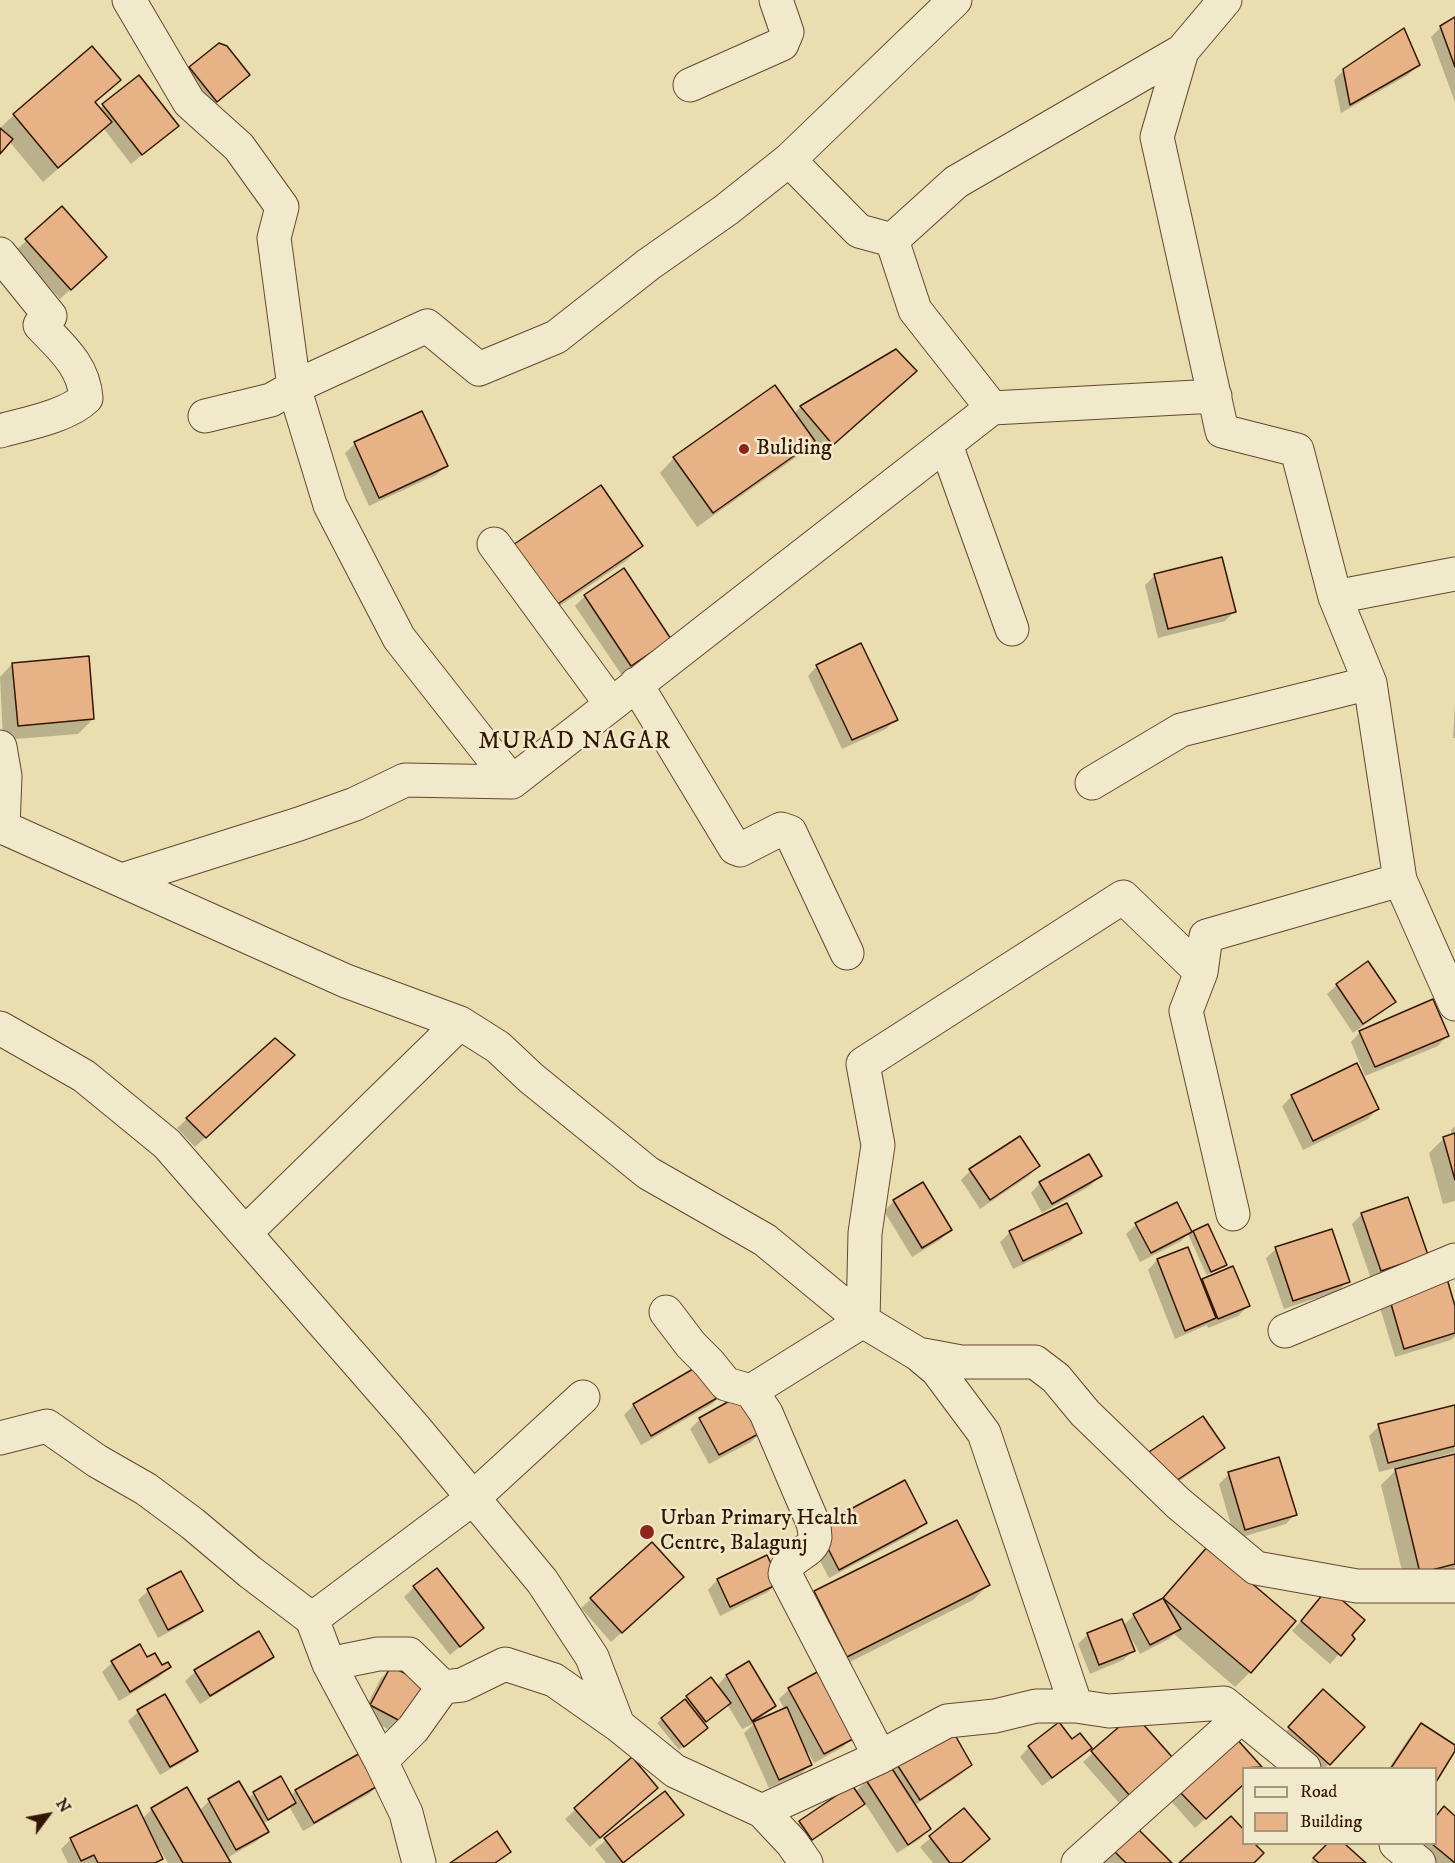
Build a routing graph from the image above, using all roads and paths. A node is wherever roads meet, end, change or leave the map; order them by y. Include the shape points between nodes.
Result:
1 (129, 0) edge
2 (776, 0) edge
3 (956, 0) edge
4 (1225, 0) edge
5 (1182, 51) junction
6 (690, 85) dead end
7 (789, 160) junction
8 (892, 240) junction
9 (0, 254) edge
10 (294, 387) junction
11 (1215, 396) junction
12 (992, 408) junction
13 (205, 417) dead end
14 (0, 431) edge
15 (946, 444) junction
16 (494, 544) dead end
17 (1455, 574) edge
18 (1335, 597) junction
19 (1012, 629) dead end
20 (1370, 683) junction
21 (624, 694) junction
22 (0, 747) edge
23 (512, 782) junction
24 (1092, 783) dead end
25 (1, 827) edge
26 (122, 880) junction
27 (1400, 880) junction
28 (847, 952) dead end
29 (1201, 972) junction
30 (1455, 1004) edge
31 (460, 1023) junction
32 (0, 1028) edge
33 (1233, 1214) dead end
34 (245, 1233) junction
35 (1455, 1260) edge
36 (666, 1312) dead end
37 (863, 1321) junction
38 (1285, 1331) dead end
39 (918, 1354) junction
40 (752, 1391) junction
41 (583, 1397) dead end
42 (0, 1438) edge
43 (472, 1499) junction
44 (1455, 1586) edge
45 (312, 1620) junction
46 (329, 1664) junction
47 (443, 1687) junction
48 (1076, 1706) junction
49 (1241, 1717) junction
50 (618, 1725) junction
51 (880, 1757) junction
52 (381, 1761) junction
53 (1303, 1767) edge
54 (762, 1811) junction
55 (1396, 1845) edge
56 (419, 1863) edge
57 (806, 1863) edge
58 (1078, 1863) edge
59 (1419, 1863) edge

1 - 10 street via 189,102 239,147 282,207 274,238
2 - 6 street via 787,32 782,45
3 - 7 street
4 - 5 street
5 - 8 street via 956,182
5 - 11 street via 1157,136
7 - 8 street via 859,231
7 - 10 street via 556,336 479,369 427,326
8 - 12 street via 915,310
9 - 14 street via 50,316 40,325 79,370 86,399 64,411
10 - 13 street via 271,400
10 - 23 street via 330,505 399,638
11 - 12 street
11 - 18 street via 1222,431 1297,450
12 - 15 street
15 - 19 street
15 - 21 street
16 - 21 street
17 - 18 street
18 - 20 street
20 - 24 street via 1181,730
20 - 27 street
21 - 23 street
21 - 28 street via 735,848 740,850 781,829 790,831
22 - 25 street via 5,776
23 - 26 street via 405,780 299,824
25 - 26 street
26 - 31 street via 346,981
27 - 29 street via 1206,936
27 - 30 street
29 - 33 street via 1186,1011
29 - 37 street via 1124,897 863,1064 878,1145 865,1233
31 - 34 street
31 - 37 street via 498,1047 648,1173 765,1240
32 - 34 street via 84,1076 167,1144
34 - 43 street
35 - 38 street
36 - 40 street via 726,1384
37 - 39 street
37 - 40 street
39 - 44 street via 961,1362 1035,1362 1056,1378 1085,1413 1178,1503 1256,1568 1357,1586
39 - 48 street via 937,1370 984,1433
40 - 51 street via 766,1413 813,1523 813,1544 790,1561 785,1574 788,1583
41 - 43 street
42 - 45 street via 47,1426 146,1489
43 - 45 street
43 - 50 street via 542,1581 592,1657
45 - 46 street
46 - 47 street via 378,1654 409,1654
46 - 52 street
47 - 50 street via 462,1685 505,1664 554,1680
47 - 52 street via 413,1729
48 - 49 street via 1109,1711 1224,1703
48 - 51 street via 1036,1706 995,1716 947,1721
49 - 53 street
49 - 58 street
50 - 54 street via 675,1771
51 - 54 street
52 - 56 street via 406,1813
54 - 57 street
55 - 59 street

